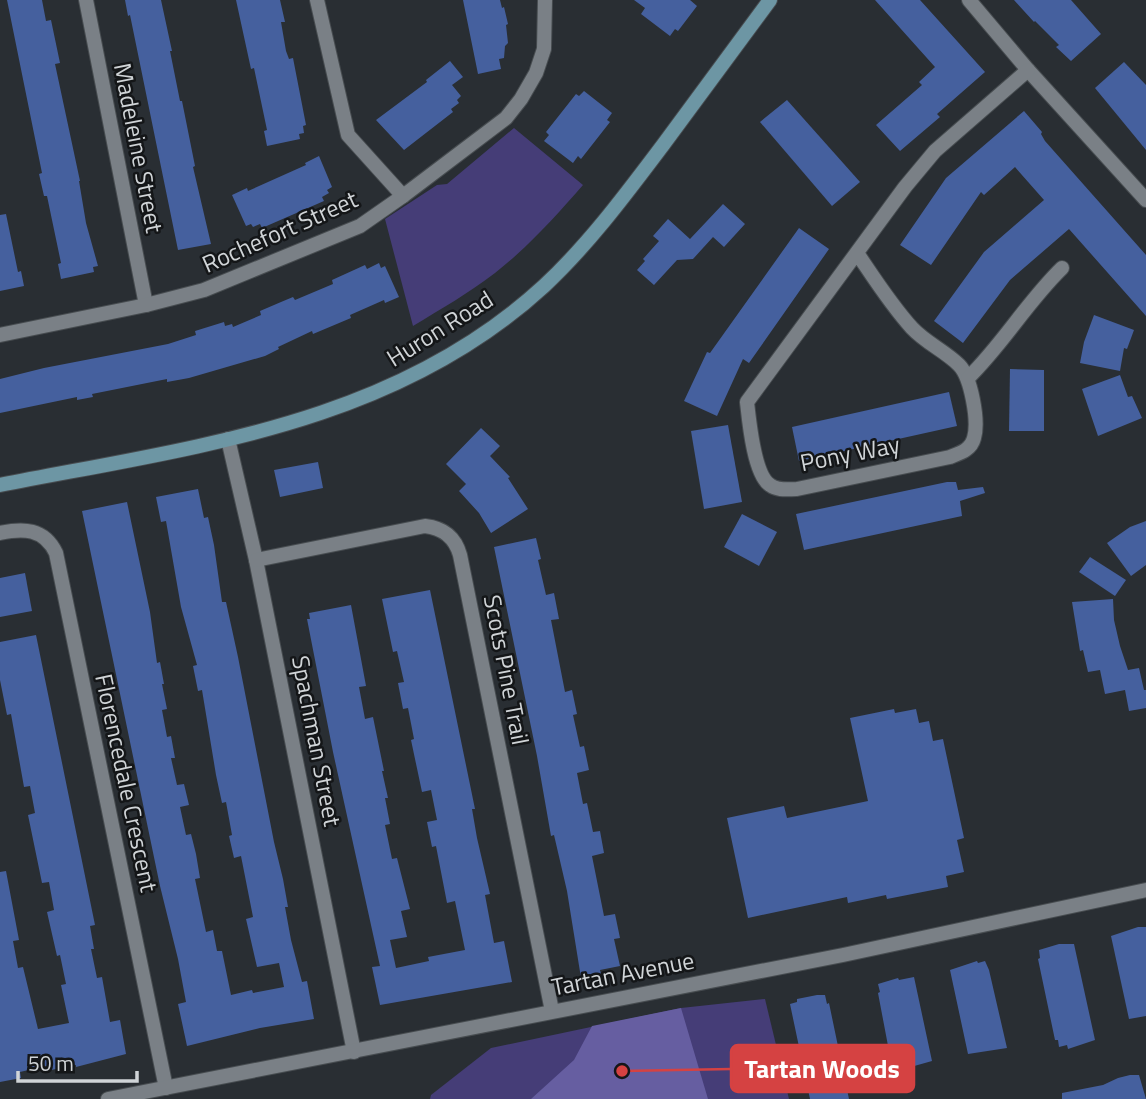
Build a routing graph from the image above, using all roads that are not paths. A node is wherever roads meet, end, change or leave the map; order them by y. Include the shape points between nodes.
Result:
1 (86, 0) edge
2 (317, 0) edge
3 (545, 0) edge
4 (770, 0) edge
5 (969, 0) edge
6 (1028, 69) junction
7 (403, 196) junction
8 (1146, 200) edge
9 (857, 253) junction
10 (1062, 268) dead end
11 (146, 305) junction
12 (0, 335) edge
13 (968, 378) junction
14 (229, 439) junction
15 (0, 485) edge
16 (0, 533) edge
17 (256, 560) junction
18 (1146, 890) edge
19 (552, 1011) junction
20 (354, 1052) junction
21 (166, 1088) junction
22 (108, 1099) edge

1 - 11 street, Madeleine Street
2 - 7 street via 348,135
3 - 7 street, Rochefort Street via 544,49 521,99 493,130
4 - 14 main road, Huron Road via 608,218 544,286 484,335 378,393 310,418
5 - 6 street
6 - 8 street
6 - 9 street, Pony Way via 935,151
7 - 11 street, Rochefort Street via 360,226 204,290
9 - 13 street via 913,328 958,364
9 - 13 street, Pony Way via 747,402 755,454 768,485 797,489 966,450 975,429
10 - 13 street
11 - 12 street, Rochefort Street
14 - 15 main road, Huron Road
14 - 17 street, Spachman Street
16 - 21 street, Florencedale Crescent via 32,531 46,539 55,553
17 - 19 street, Scots Pine Trail via 425,526 442,531 455,544
17 - 20 street, Spachman Street
18 - 19 street, Tartan Avenue
19 - 20 street, Tartan Avenue
20 - 21 street, Tartan Avenue
21 - 22 street, Tartan Avenue

